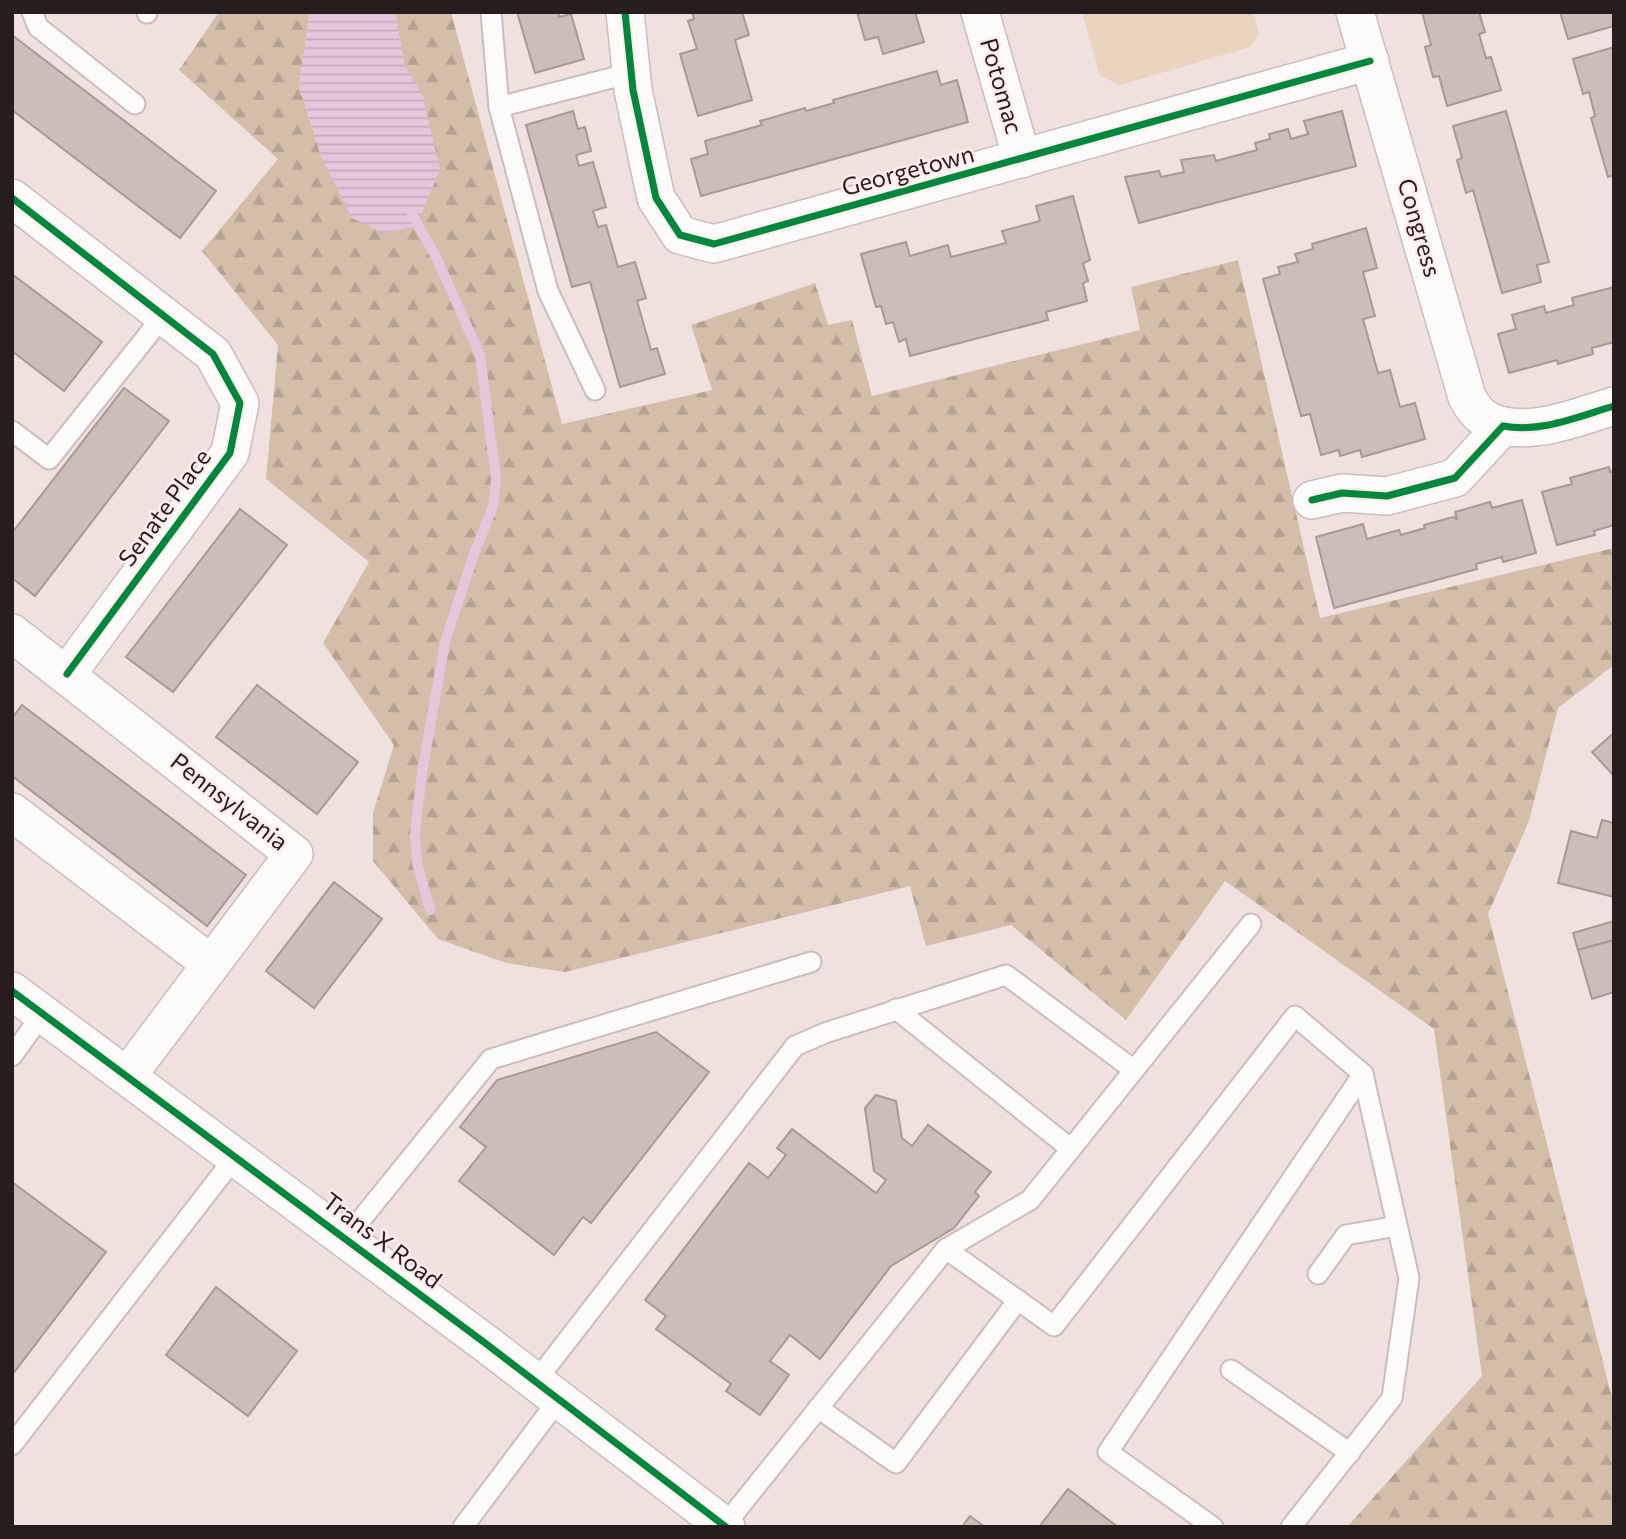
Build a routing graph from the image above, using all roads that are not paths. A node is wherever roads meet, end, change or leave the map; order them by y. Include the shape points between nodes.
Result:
1 (32, 12) edge
2 (491, 12) edge
3 (625, 12) edge
4 (980, 12) edge
5 (1356, 12) edge
6 (1370, 61) junction
7 (631, 73) junction
8 (135, 104) dead end
9 (499, 107) junction
10 (1022, 159) junction
11 (12, 198) edge
12 (164, 315) junction
13 (595, 390) dead end
14 (1614, 406) edge
15 (1503, 426) junction
16 (12, 431) edge
17 (1312, 500) dead end
18 (12, 633) edge
19 (66, 674) junction
20 (12, 812) edge
21 (1251, 924) dead end
22 (811, 962) dead end
23 (211, 964) junction
24 (12, 990) edge
25 (896, 1009) junction
26 (43, 1013) junction
27 (12, 1056) edge
28 (1134, 1070) junction
29 (1363, 1074) junction
30 (128, 1075) junction
31 (1071, 1149) junction
32 (236, 1156) junction
33 (1397, 1226) junction
34 (346, 1238) junction
35 (946, 1249) junction
36 (1318, 1274) dead end
37 (1018, 1300) junction
38 (1231, 1370) dead end
39 (547, 1390) junction
40 (818, 1408) junction
41 (12, 1445) edge
42 (1350, 1453) junction
43 (725, 1526) edge
44 (463, 1527) edge
45 (1213, 1527) edge
46 (1291, 1527) edge

1 - 8 lane via 38,27
2 - 9 lane
3 - 7 street, Georgetown
4 - 10 street, Potomac
5 - 6 street, Congress
6 - 10 street, Georgetown
6 - 15 street, Congress via 1468,397 1486,421
7 - 9 lane
7 - 10 street, Georgetown via 656,198 680,235 698,242 714,244
9 - 13 lane via 548,291
11 - 12 street, Senate Place
12 - 16 lane via 49,459
12 - 19 street, Senate Place via 213,354 240,403 230,453
14 - 15 street via 1545,426
15 - 17 street via 1455,478 1387,496 1342,493
18 - 19 street, Pennsylvania
19 - 23 street, Pennsylvania via 294,854
20 - 23 street
21 - 28 lane
22 - 34 lane via 491,1059
23 - 30 street, Pennsylvania
24 - 26 street, Trans X Road
25 - 28 lane via 1006,975
25 - 31 lane
25 - 39 lane via 795,1046
26 - 27 lane
26 - 30 street, Trans X Road
28 - 31 lane
29 - 33 lane
29 - 37 lane via 1296,1016 1054,1326
29 - 45 lane via 1108,1452
30 - 32 street, Trans X Road
31 - 35 lane via 1030,1200
32 - 34 street, Trans X Road
32 - 41 lane
33 - 36 lane via 1346,1235
33 - 42 lane via 1409,1278 1392,1398
34 - 39 street, Trans X Road
35 - 37 lane
35 - 40 lane
37 - 40 lane via 896,1463
38 - 42 lane
39 - 43 street, Trans X Road
39 - 44 lane
40 - 43 lane
42 - 46 lane

